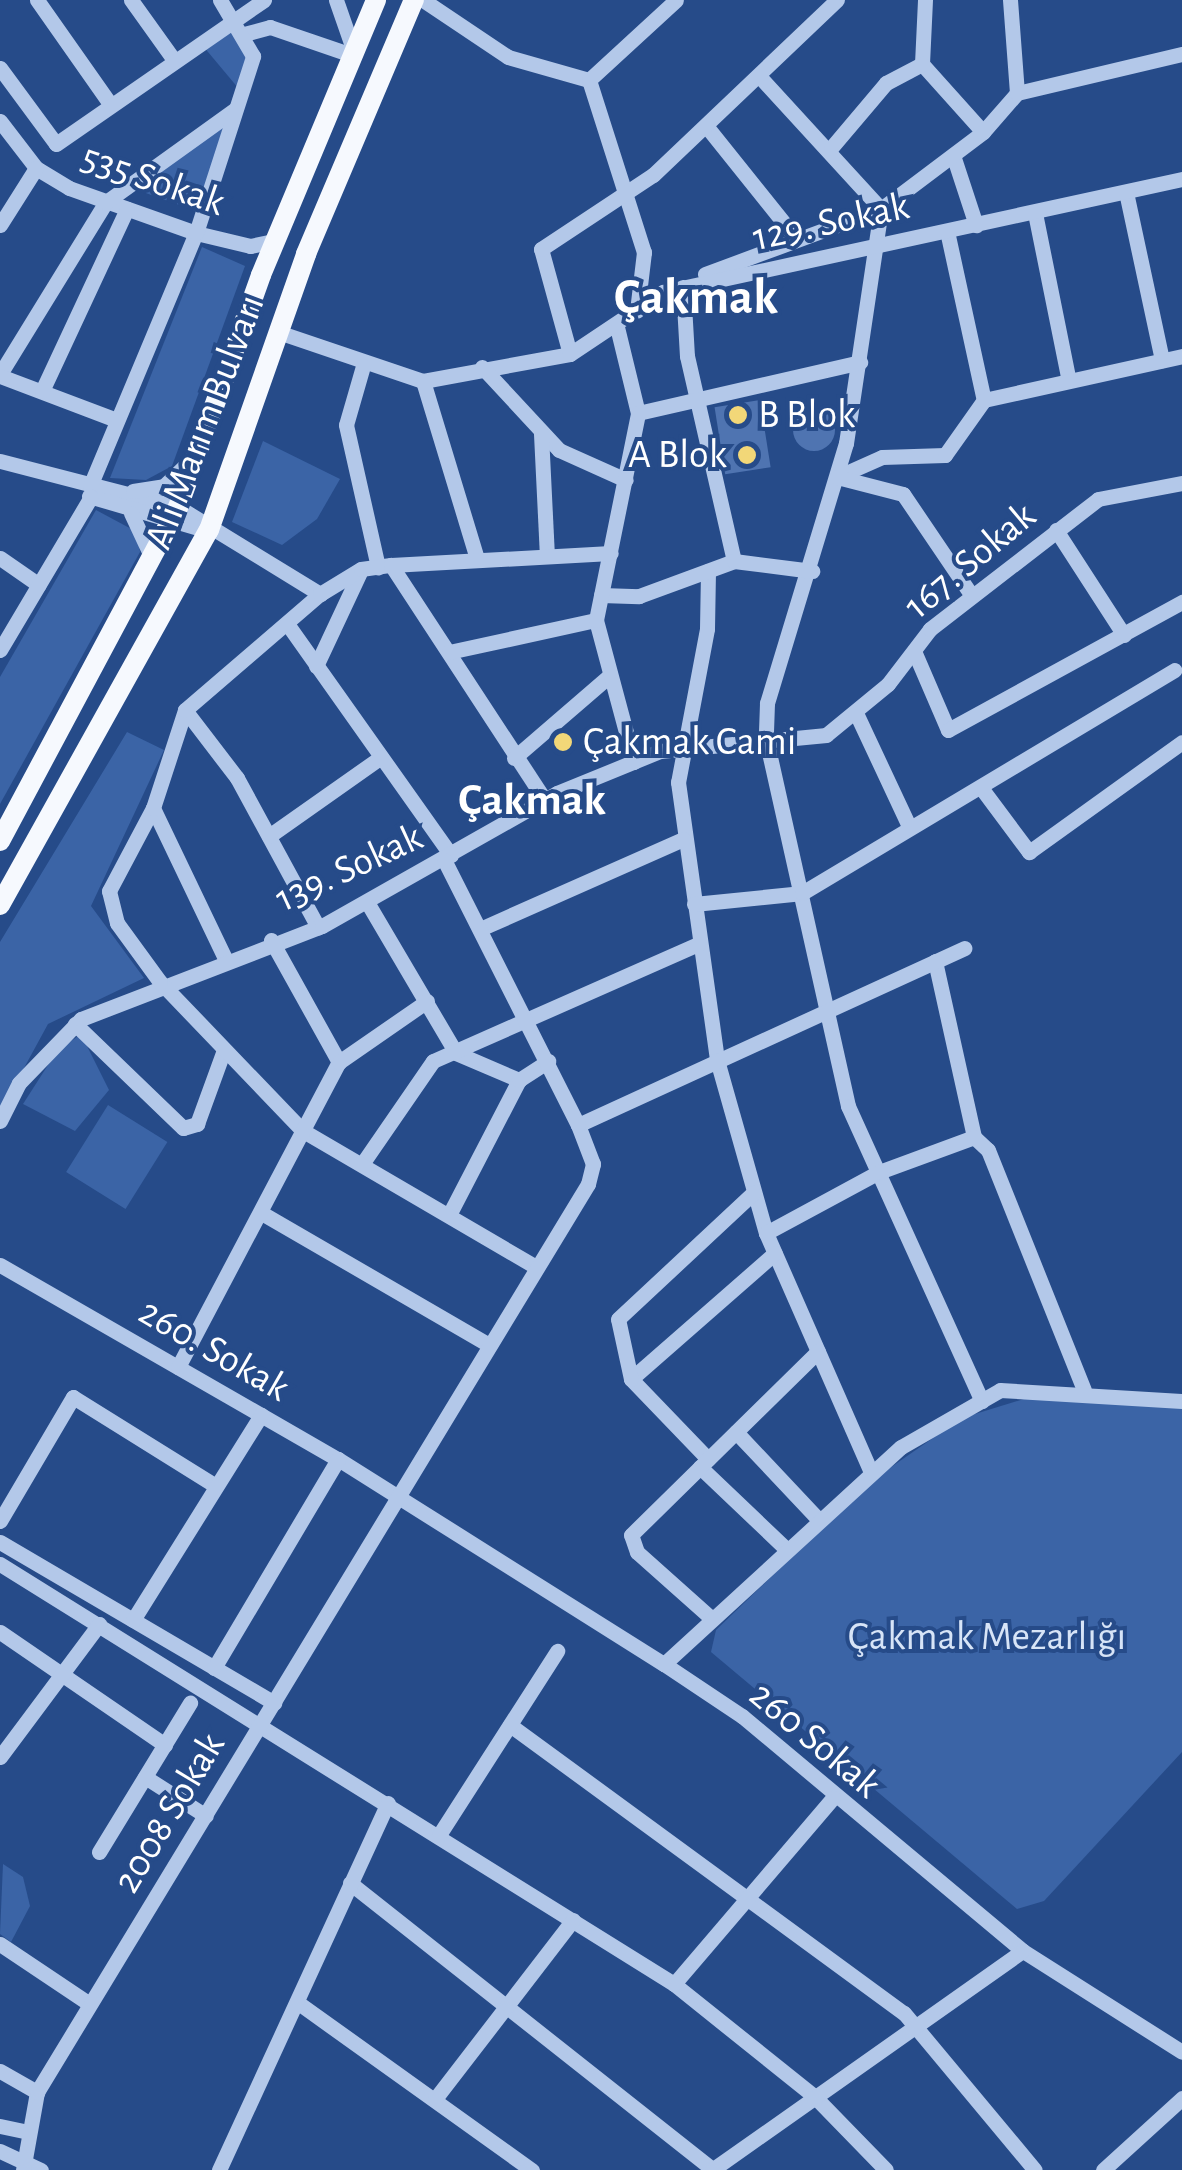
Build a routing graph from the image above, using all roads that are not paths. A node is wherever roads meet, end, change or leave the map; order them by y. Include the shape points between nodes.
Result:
1 (37, 0) edge
2 (131, 0) edge
3 (220, 0) edge
4 (264, 0) edge
5 (336, 0) edge
6 (376, 0) edge
7 (925, 0) edge
8 (1010, 0) edge
9 (427, 1) edge
10 (826, 2) edge
11 (669, 3) edge
12 (234, 20) junction
13 (244, 34) junction
14 (351, 50) junction
15 (1182, 54) edge
16 (174, 60) junction
17 (922, 64) junction
18 (0, 68) edge
19 (760, 77) junction
20 (589, 80) junction
21 (1017, 93) junction
22 (110, 104) junction
23 (234, 110) junction
24 (0, 120) edge
25 (707, 127) junction
26 (982, 132) junction
27 (831, 148) junction
28 (953, 154) junction
29 (36, 168) junction
30 (1182, 179) edge
31 (1126, 192) junction
32 (630, 193) junction
33 (106, 202) junction
34 (127, 209) junction
35 (881, 209) junction
36 (1035, 214) junction
37 (0, 224) edge
38 (976, 225) junction
39 (946, 231) junction
40 (196, 233) junction
41 (795, 237) junction
42 (274, 241) junction
43 (881, 242) junction
44 (250, 246) junction
45 (261, 274) junction
46 (683, 287) junction
47 (664, 292) junction
48 (637, 311) junction
49 (617, 327) junction
50 (281, 332) junction
51 (570, 354) junction
52 (1182, 356) edge
53 (1162, 360) junction
54 (860, 362) junction
55 (363, 366) junction
56 (482, 367) junction
57 (0, 376) edge
58 (1069, 381) junction
59 (423, 382) junction
60 (42, 391) junction
61 (697, 399) junction
62 (984, 400) junction
63 (638, 414) junction
64 (114, 420) junction
65 (536, 420) junction
66 (195, 455) junction
67 (0, 461) edge
68 (0, 471) edge
69 (837, 477) junction
70 (626, 480) junction
71 (1182, 482) edge
72 (90, 492) junction
73 (117, 499) junction
74 (174, 516) junction
75 (209, 530) junction
76 (1056, 530) junction
77 (611, 554) junction
78 (547, 556) junction
79 (0, 558) edge
80 (478, 559) junction
81 (734, 561) junction
82 (152, 564) junction
83 (377, 567) junction
84 (708, 571) junction
85 (812, 571) junction
86 (39, 584) junction
87 (320, 594) junction
88 (601, 595) junction
89 (972, 596) junction
90 (1182, 602) edge
91 (596, 620) junction
92 (288, 625) junction
93 (1124, 635) junction
94 (0, 650) edge
95 (914, 651) junction
96 (449, 652) junction
97 (316, 666) junction
98 (1174, 670) dead end
99 (608, 677) junction
100 (185, 710) junction
101 (856, 713) junction
102 (766, 739) junction
103 (1182, 742) edge
104 (679, 748) junction
105 (380, 757) junction
106 (514, 758) junction
107 (634, 762) junction
108 (982, 789) junction
109 (545, 800) junction
110 (154, 808) junction
111 (909, 826) junction
112 (269, 836) junction
113 (684, 839) junction
114 (0, 841) edge
115 (448, 857) junction
116 (802, 893) junction
117 (367, 902) junction
118 (0, 904) edge
119 (694, 904) junction
120 (318, 927) junction
121 (480, 929) junction
122 (272, 940) junction
123 (698, 944) junction
124 (964, 948) dead end
125 (225, 958) junction
126 (934, 961) junction
127 (160, 982) junction
128 (427, 1001) junction
129 (824, 1010) junction
130 (75, 1024) junction
131 (530, 1024) junction
132 (224, 1050) junction
133 (456, 1053) junction
134 (717, 1060) junction
135 (548, 1061) junction
136 (339, 1062) junction
137 (519, 1080) junction
138 (0, 1120) edge
139 (578, 1125) junction
140 (303, 1131) junction
141 (974, 1137) junction
142 (362, 1164) junction
143 (879, 1172) junction
144 (753, 1194) junction
145 (265, 1214) junction
146 (449, 1215) junction
147 (766, 1233) junction
148 (775, 1254) junction
149 (0, 1265) edge
150 (536, 1266) junction
151 (489, 1345) junction
152 (818, 1351) junction
153 (178, 1367) junction
154 (632, 1379) junction
155 (1084, 1390) junction
156 (982, 1401) junction
157 (1182, 1401) edge
158 (261, 1415) junction
159 (736, 1432) junction
160 (338, 1460) junction
161 (704, 1463) junction
162 (871, 1472) junction
163 (216, 1486) junction
164 (7, 1496) edge
165 (393, 1497) junction
166 (817, 1518) junction
167 (0, 1522) edge
168 (0, 1542) edge
169 (784, 1548) junction
170 (0, 1564) edge
171 (711, 1618) junction
172 (134, 1620) junction
173 (99, 1624) junction
174 (0, 1632) edge
175 (557, 1651) dead end
176 (664, 1664) junction
177 (214, 1668) junction
178 (68, 1674) junction
179 (190, 1703) dead end
180 (274, 1703) junction
181 (261, 1724) junction
182 (510, 1725) junction
183 (165, 1744) junction
184 (0, 1757) edge
185 (145, 1777) junction
186 (832, 1798) junction
187 (388, 1804) junction
188 (206, 1816) junction
189 (439, 1835) junction
190 (99, 1852) dead end
191 (350, 1883) junction
192 (748, 1897) junction
193 (573, 1920) junction
194 (0, 1944) edge
195 (1023, 1951) junction
196 (674, 1984) junction
197 (298, 2002) junction
198 (88, 2003) junction
199 (510, 2010) junction
200 (917, 2034) junction
201 (1182, 2052) edge
202 (0, 2071) edge
203 (37, 2092) junction
204 (814, 2096) junction
205 (1182, 2098) edge
206 (436, 2099) junction
207 (0, 2126) edge
208 (28, 2132) junction
209 (0, 2151) edge
210 (23, 2165) edge
211 (41, 2170) edge
212 (219, 2170) edge
213 (532, 2170) edge
214 (713, 2170) edge
215 (886, 2170) edge
216 (1035, 2170) edge
217 (1103, 2170) edge

1 - 22 street
2 - 16 street
3 - 12 street
4 - 12 street
5 - 14 street
6 - 14 main road, Ali Marım Bulvarı
7 - 17 street
8 - 21 street
9 - 20 street via 508,57
9 - 50 main road, Ali Marım Bulvarı
10 - 19 street
11 - 20 street
12 - 13 street
12 - 16 street
13 - 14 street via 270,27
13 - 23 street via 253,56
14 - 42 main road, Ali Marım Bulvarı
15 - 21 street
16 - 22 street
17 - 26 street
17 - 27 street via 886,83
18 - 22 street via 56,144
19 - 25 street
19 - 27 street
20 - 32 street
21 - 26 street
23 - 33 street
23 - 40 street
24 - 29 street, 535 Sokak
25 - 32 street
25 - 41 street
26 - 28 street
27 - 35 street
28 - 35 street
28 - 38 street
29 - 33 street, 535 Sokak
29 - 37 street
30 - 31 street, 129. Sokak
31 - 36 street, 129. Sokak
31 - 53 street
32 - 48 street via 644,252
32 - 51 street via 541,249
33 - 34 street, 535 Sokak
33 - 57 street
34 - 40 street, 535 Sokak
34 - 60 street
35 - 41 street
35 - 43 street
36 - 38 street, 129. Sokak
36 - 58 street
38 - 39 street, 129. Sokak
39 - 43 street, 129. Sokak
39 - 62 street
40 - 44 street, 535 Sokak
40 - 64 street
41 - 47 street
42 - 44 street
42 - 45 main road, Ali Marım Bulvarı
43 - 46 street, 129. Sokak
43 - 54 street
44 - 45 street
45 - 66 main road, Ali Marım Bulvarı
46 - 47 street, 129. Sokak
46 - 61 street
47 - 48 street, 129. Sokak
48 - 49 street, 129. Sokak
49 - 51 street, 129. Sokak
49 - 63 street
50 - 55 street, 129. Sokak
50 - 75 main road, Ali Marım Bulvarı
51 - 56 street, 129. Sokak
52 - 53 street
53 - 58 street
54 - 61 street
54 - 69 street
55 - 59 street, 129. Sokak
55 - 83 street via 346,425
56 - 59 street, 129. Sokak
56 - 65 street
57 - 60 street
58 - 62 street
59 - 80 street
60 - 64 street
61 - 63 street
61 - 81 street
62 - 69 street via 945,455 882,457
63 - 70 street
64 - 72 street
65 - 70 street via 559,450
65 - 78 street via 547,451
66 - 73 street via 164,486
66 - 74 main road, Ali Marım Bulvarı
67 - 72 street
68 - 72 street
69 - 85 street
69 - 89 street via 904,494
70 - 77 street
71 - 76 street, 167. Sokak via 1116,492
72 - 73 street
72 - 86 street
73 - 74 street
73 - 82 street via 141,521
74 - 75 street
74 - 82 main road, Ali Marım Bulvarı
75 - 87 street
75 - 118 main road, Ali Marım Bulvarı
76 - 89 street, 167. Sokak
76 - 93 street
77 - 78 street
77 - 88 street
78 - 80 street
79 - 86 street
80 - 83 street
81 - 84 street
81 - 85 street
82 - 114 main road, Ali Marım Bulvarı
83 - 87 street
83 - 96 street
83 - 97 street
84 - 88 street via 639,596
84 - 104 street via 707,629
85 - 102 street via 768,703
86 - 94 street
87 - 92 street
88 - 91 street
89 - 95 street, 167. Sokak
90 - 93 street
91 - 96 street
91 - 99 street
92 - 97 street, 2008 Sokak
92 - 100 street
93 - 95 street via 948,730
95 - 101 street, 167. Sokak
96 - 106 street
97 - 105 street, 2008 Sokak
98 - 108 street
99 - 106 street
99 - 107 street
100 - 110 street
100 - 112 street
101 - 102 street, 167. Sokak via 826,734
101 - 111 street
102 - 104 street, 139. Sokak
102 - 116 street
103 - 108 street via 1028,852
104 - 107 street, 139. Sokak
104 - 113 street
105 - 112 street
105 - 115 street, 2008 Sokak
106 - 109 street
107 - 109 street, 139. Sokak
108 - 111 street
109 - 115 street, 139. Sokak
110 - 125 street
110 - 127 street via 109,892 117,923
111 - 116 street
112 - 120 street
113 - 119 street
113 - 121 street
115 - 117 street, 139. Sokak
115 - 121 street, 2008 Sokak
116 - 119 street
116 - 129 street
117 - 120 street, 139. Sokak
117 - 128 street
119 - 123 street
120 - 122 street, 139. Sokak
121 - 131 street, 2008 Sokak
122 - 125 street, 139. Sokak
122 - 136 street
123 - 131 street
123 - 134 street
124 - 126 street
125 - 127 street, 139. Sokak
126 - 129 street
126 - 141 street
127 - 130 street, 139. Sokak
127 - 132 street
128 - 133 street
128 - 136 street
129 - 134 street
129 - 143 street via 848,1106
130 - 132 street via 183,1128 197,1124
130 - 138 street, 139. Sokak via 19,1083
131 - 133 street
131 - 135 street, 2008 Sokak
132 - 140 street
133 - 137 street
133 - 142 street via 413,1078
134 - 139 street
134 - 144 street
135 - 137 street
135 - 139 street, 2008 Sokak
136 - 140 street
137 - 146 street
139 - 150 street, 2008 Sokak via 593,1164 588,1184
140 - 142 street
140 - 145 street
141 - 143 street
141 - 155 street via 988,1150
142 - 146 street
143 - 147 street
143 - 156 street
144 - 147 street
144 - 154 street via 618,1319
145 - 151 street
145 - 153 street
146 - 150 street
147 - 148 street
148 - 152 street
148 - 154 street
149 - 153 street, 260. Sokak
150 - 151 street, 2008 Sokak
151 - 165 street, 2008 Sokak
152 - 159 street
152 - 162 street
153 - 158 street, 260. Sokak
154 - 161 street
155 - 156 street via 1000,1390
155 - 157 street
156 - 162 street
158 - 160 street, 260. Sokak
158 - 163 street
159 - 161 street
159 - 166 street
160 - 165 street, 260. Sokak
160 - 177 street
161 - 169 street
161 - 171 street via 631,1534 636,1552
162 - 166 street
163 - 164 street via 73,1397
163 - 172 street
164 - 167 street
165 - 176 street, 260 Sokak
165 - 180 street, 2008 Sokak
166 - 169 street
168 - 172 street
169 - 171 street
170 - 173 street
171 - 176 street
172 - 177 street
173 - 178 street
173 - 181 street
174 - 178 street
175 - 182 street
176 - 186 street, 260 Sokak
177 - 180 street
178 - 183 street
178 - 184 street
179 - 183 street
180 - 181 street, 2008 Sokak
181 - 187 street
181 - 188 street, 2008 Sokak
182 - 189 street
182 - 192 street
183 - 185 street
185 - 188 street
185 - 190 street
186 - 192 street
186 - 195 street, 260 Sokak
187 - 189 street
187 - 191 street
188 - 198 street, 2008 Sokak
189 - 193 street
191 - 197 street
191 - 199 street
192 - 196 street
192 - 200 street via 904,2013
193 - 196 street
193 - 199 street
194 - 198 street
195 - 200 street
195 - 201 street, 260 Sokak
196 - 204 street
197 - 206 street
197 - 212 street
198 - 203 street, 2008 Sokak
199 - 206 street
199 - 214 street
200 - 204 street
200 - 216 street
202 - 203 street
203 - 208 street, 2008 Sokak
204 - 214 street
204 - 215 street
205 - 217 street
206 - 213 street
207 - 208 street
208 - 210 street, 2008 Sokak
209 - 210 street
210 - 211 street

